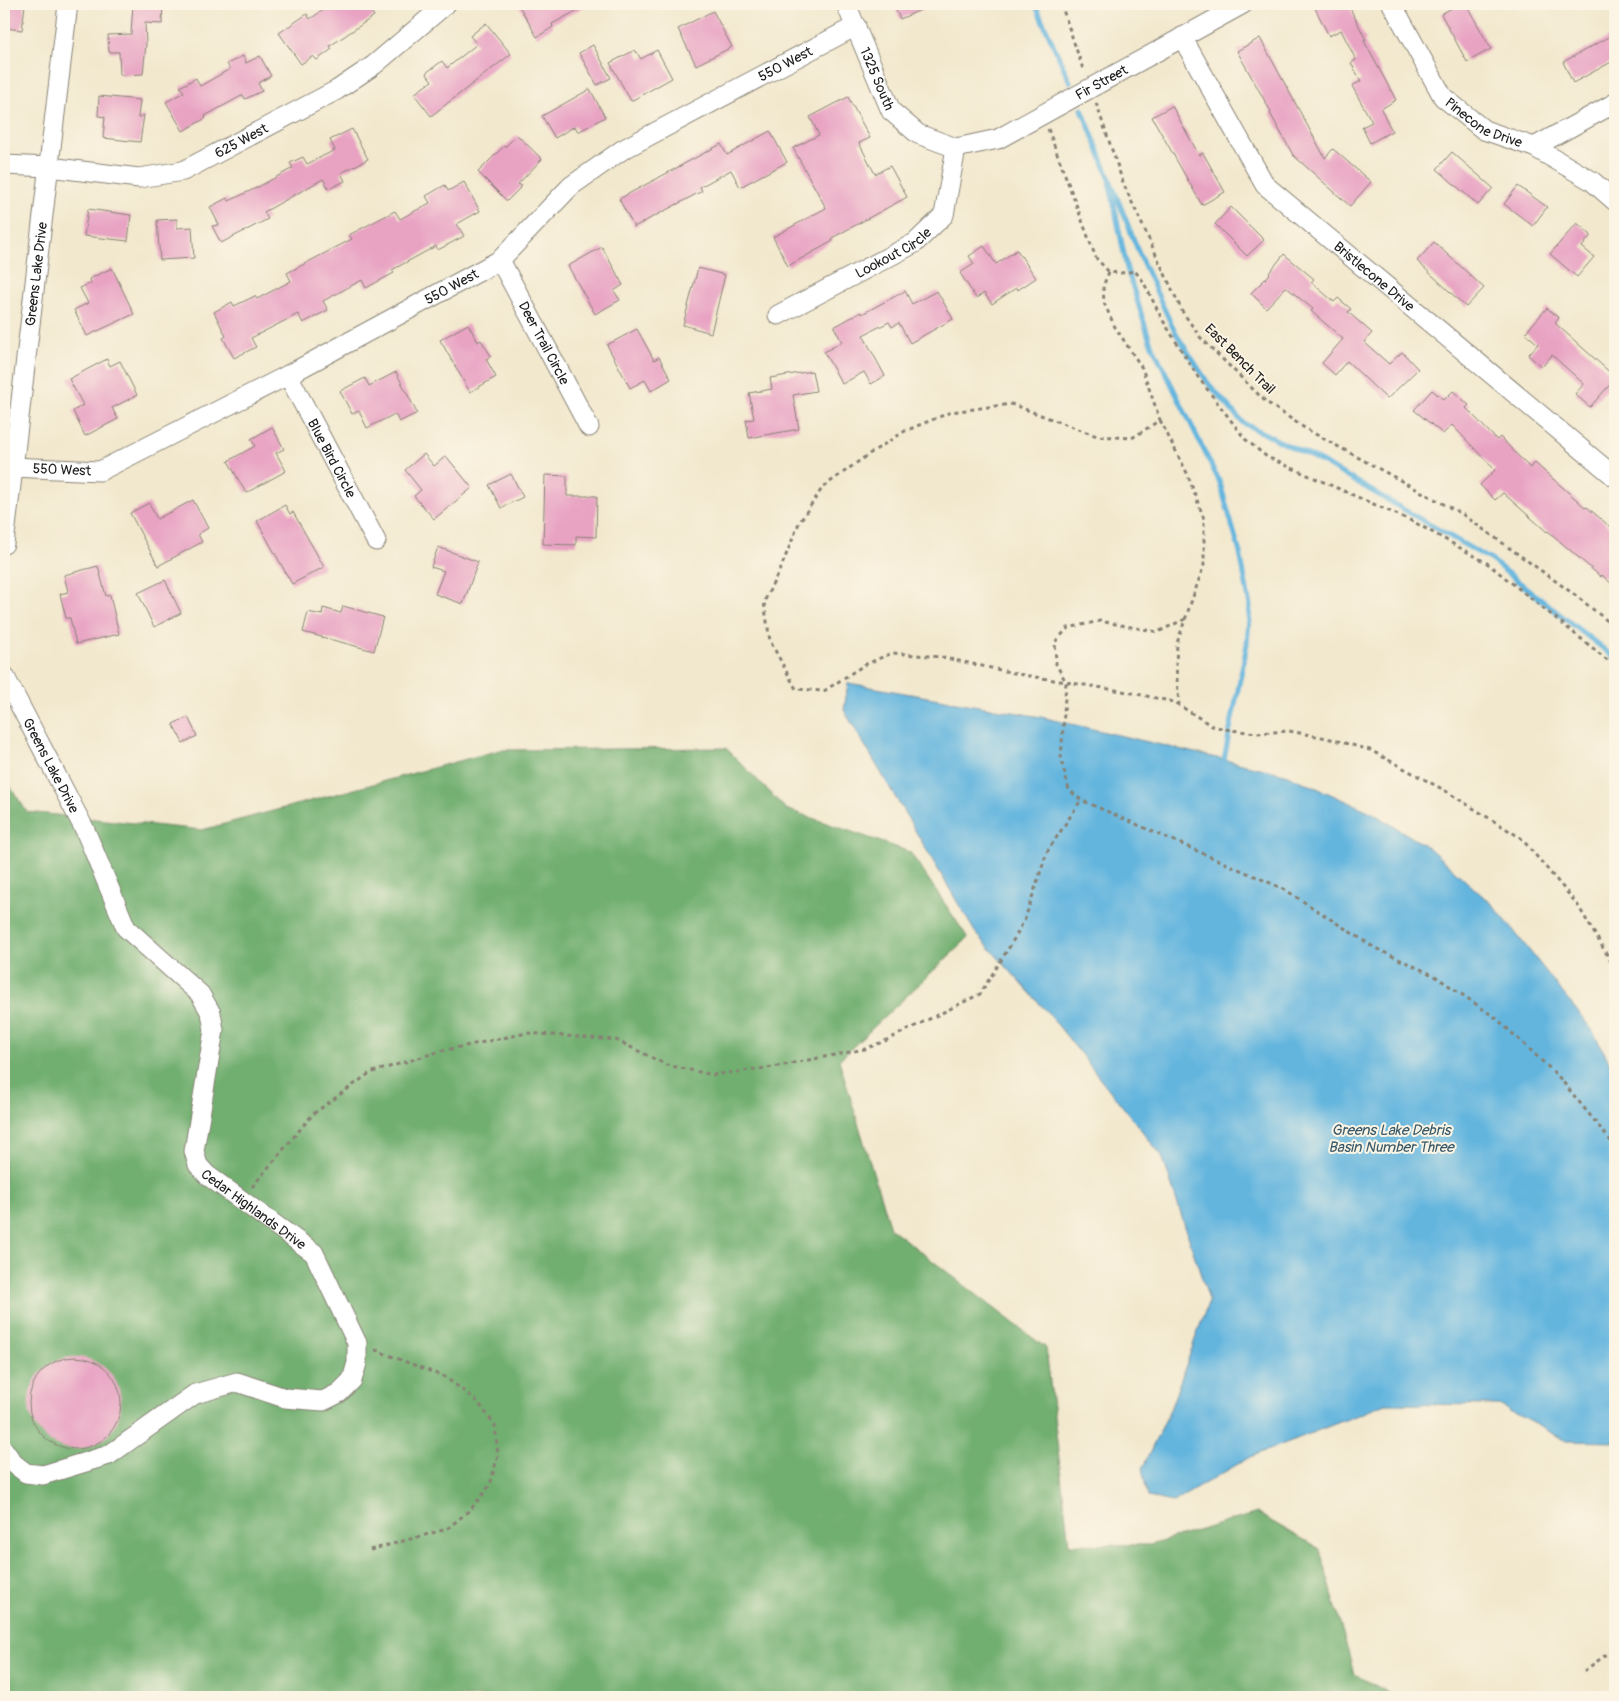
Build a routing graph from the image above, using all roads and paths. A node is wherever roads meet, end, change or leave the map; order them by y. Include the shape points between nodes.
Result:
1 (68, 4) edge
2 (446, 4) edge
3 (846, 4) edge
4 (1061, 4) edge
5 (1243, 4) edge
6 (1392, 4) edge
7 (856, 26) junction
8 (1182, 37) junction
9 (1090, 87) junction
10 (1615, 103) edge
11 (1043, 114) junction
12 (1534, 146) junction
13 (956, 148) junction
14 (4, 165) edge
15 (49, 167) junction
16 (1615, 201) edge
17 (500, 260) junction
18 (1109, 272) junction
19 (778, 315) dead end
20 (288, 375) junction
21 (1160, 420) junction
22 (589, 427) dead end
23 (12, 468) junction
24 (1615, 477) edge
25 (376, 541) dead end
26 (4, 544) edge
27 (1185, 619) junction
28 (1615, 627) edge
29 (1615, 666) edge
30 (4, 675) edge
31 (1066, 682) junction
32 (1179, 705) junction
33 (1080, 800) junction
34 (85, 830) joint
35 (1615, 968) edge
36 (1615, 1146) edge
37 (240, 1200) junction
38 (356, 1343) junction
39 (4, 1450) edge
40 (370, 1550) dead end
41 (1615, 1648) edge
42 (1584, 1671) dead end

1 - 15 street, Greens Lake Drive
2 - 15 street, 625 West via 374,65 337,90 183,172 139,178
3 - 7 street, 1325 South
4 - 9 path, East Bench Trail
5 - 8 street, Fir Street
6 - 12 street, Pinecone Drive via 1443,97 1484,130
7 - 13 street, 1325 South via 891,111 918,134
7 - 17 street, 550 West via 622,150 571,186
8 - 9 street, Fir Street
8 - 24 street, Bristlecone Drive via 1265,185
9 - 11 street, Fir Street
9 - 28 path, East Bench Trail via 1124,185 1182,311 1200,337 1265,402 1306,429 1462,514
10 - 12 street
11 - 13 street, Fir Street via 998,139
11 - 18 path via 1096,258
12 - 16 street, Pinecone Drive via 1592,181
13 - 19 street, Lookout Circle via 944,215 914,243
14 - 15 street, 625 West
15 - 23 street, Greens Lake Drive
17 - 20 street, 550 West
17 - 22 street, Deer Trail Circle
18 - 21 path via 1104,286 1104,303 1115,327 1142,368
18 - 29 path via 1135,271 1198,377 1245,439 1267,457 1414,522 1487,563
20 - 23 street, 550 West via 100,471
20 - 25 street, Blue Bird Circle
21 - 27 path via 1187,473 1204,519 1204,565
21 - 31 path via 1132,438 1097,436 1011,404 951,412 905,431 822,487 799,523 764,602 770,641 796,690 824,691 864,665 892,653 941,657
23 - 26 street, Greens Lake Drive
27 - 31 path via 1158,632 1100,621 1068,628 1055,642 1056,664
27 - 32 path via 1176,643
30 - 34 street, Greens Lake Drive
31 - 32 path via 1128,692
31 - 33 path via 1061,759 1069,790
32 - 35 path via 1212,726 1241,732 1289,731 1370,750 1444,790 1521,838 1576,904
33 - 36 path via 1284,889 1375,948 1435,976 1496,1018 1558,1076
33 - 37 path via 1047,852 1025,919 980,994 904,1033 865,1049 714,1075 666,1065 616,1040 528,1033 441,1051 370,1074 313,1114
34 - 37 street, Cedar Highlands Drive via 126,928 200,994 211,1013 214,1030 194,1151 198,1165 207,1175
37 - 38 street, Cedar Highlands Drive via 314,1253
38 - 39 street, Cedar Highlands Drive via 357,1363 352,1380 339,1393 323,1401 285,1398 237,1382 195,1394 110,1455 43,1476 26,1473
38 - 40 path via 445,1377 476,1400 495,1425 498,1455 490,1485 471,1509 447,1529
41 - 42 path

